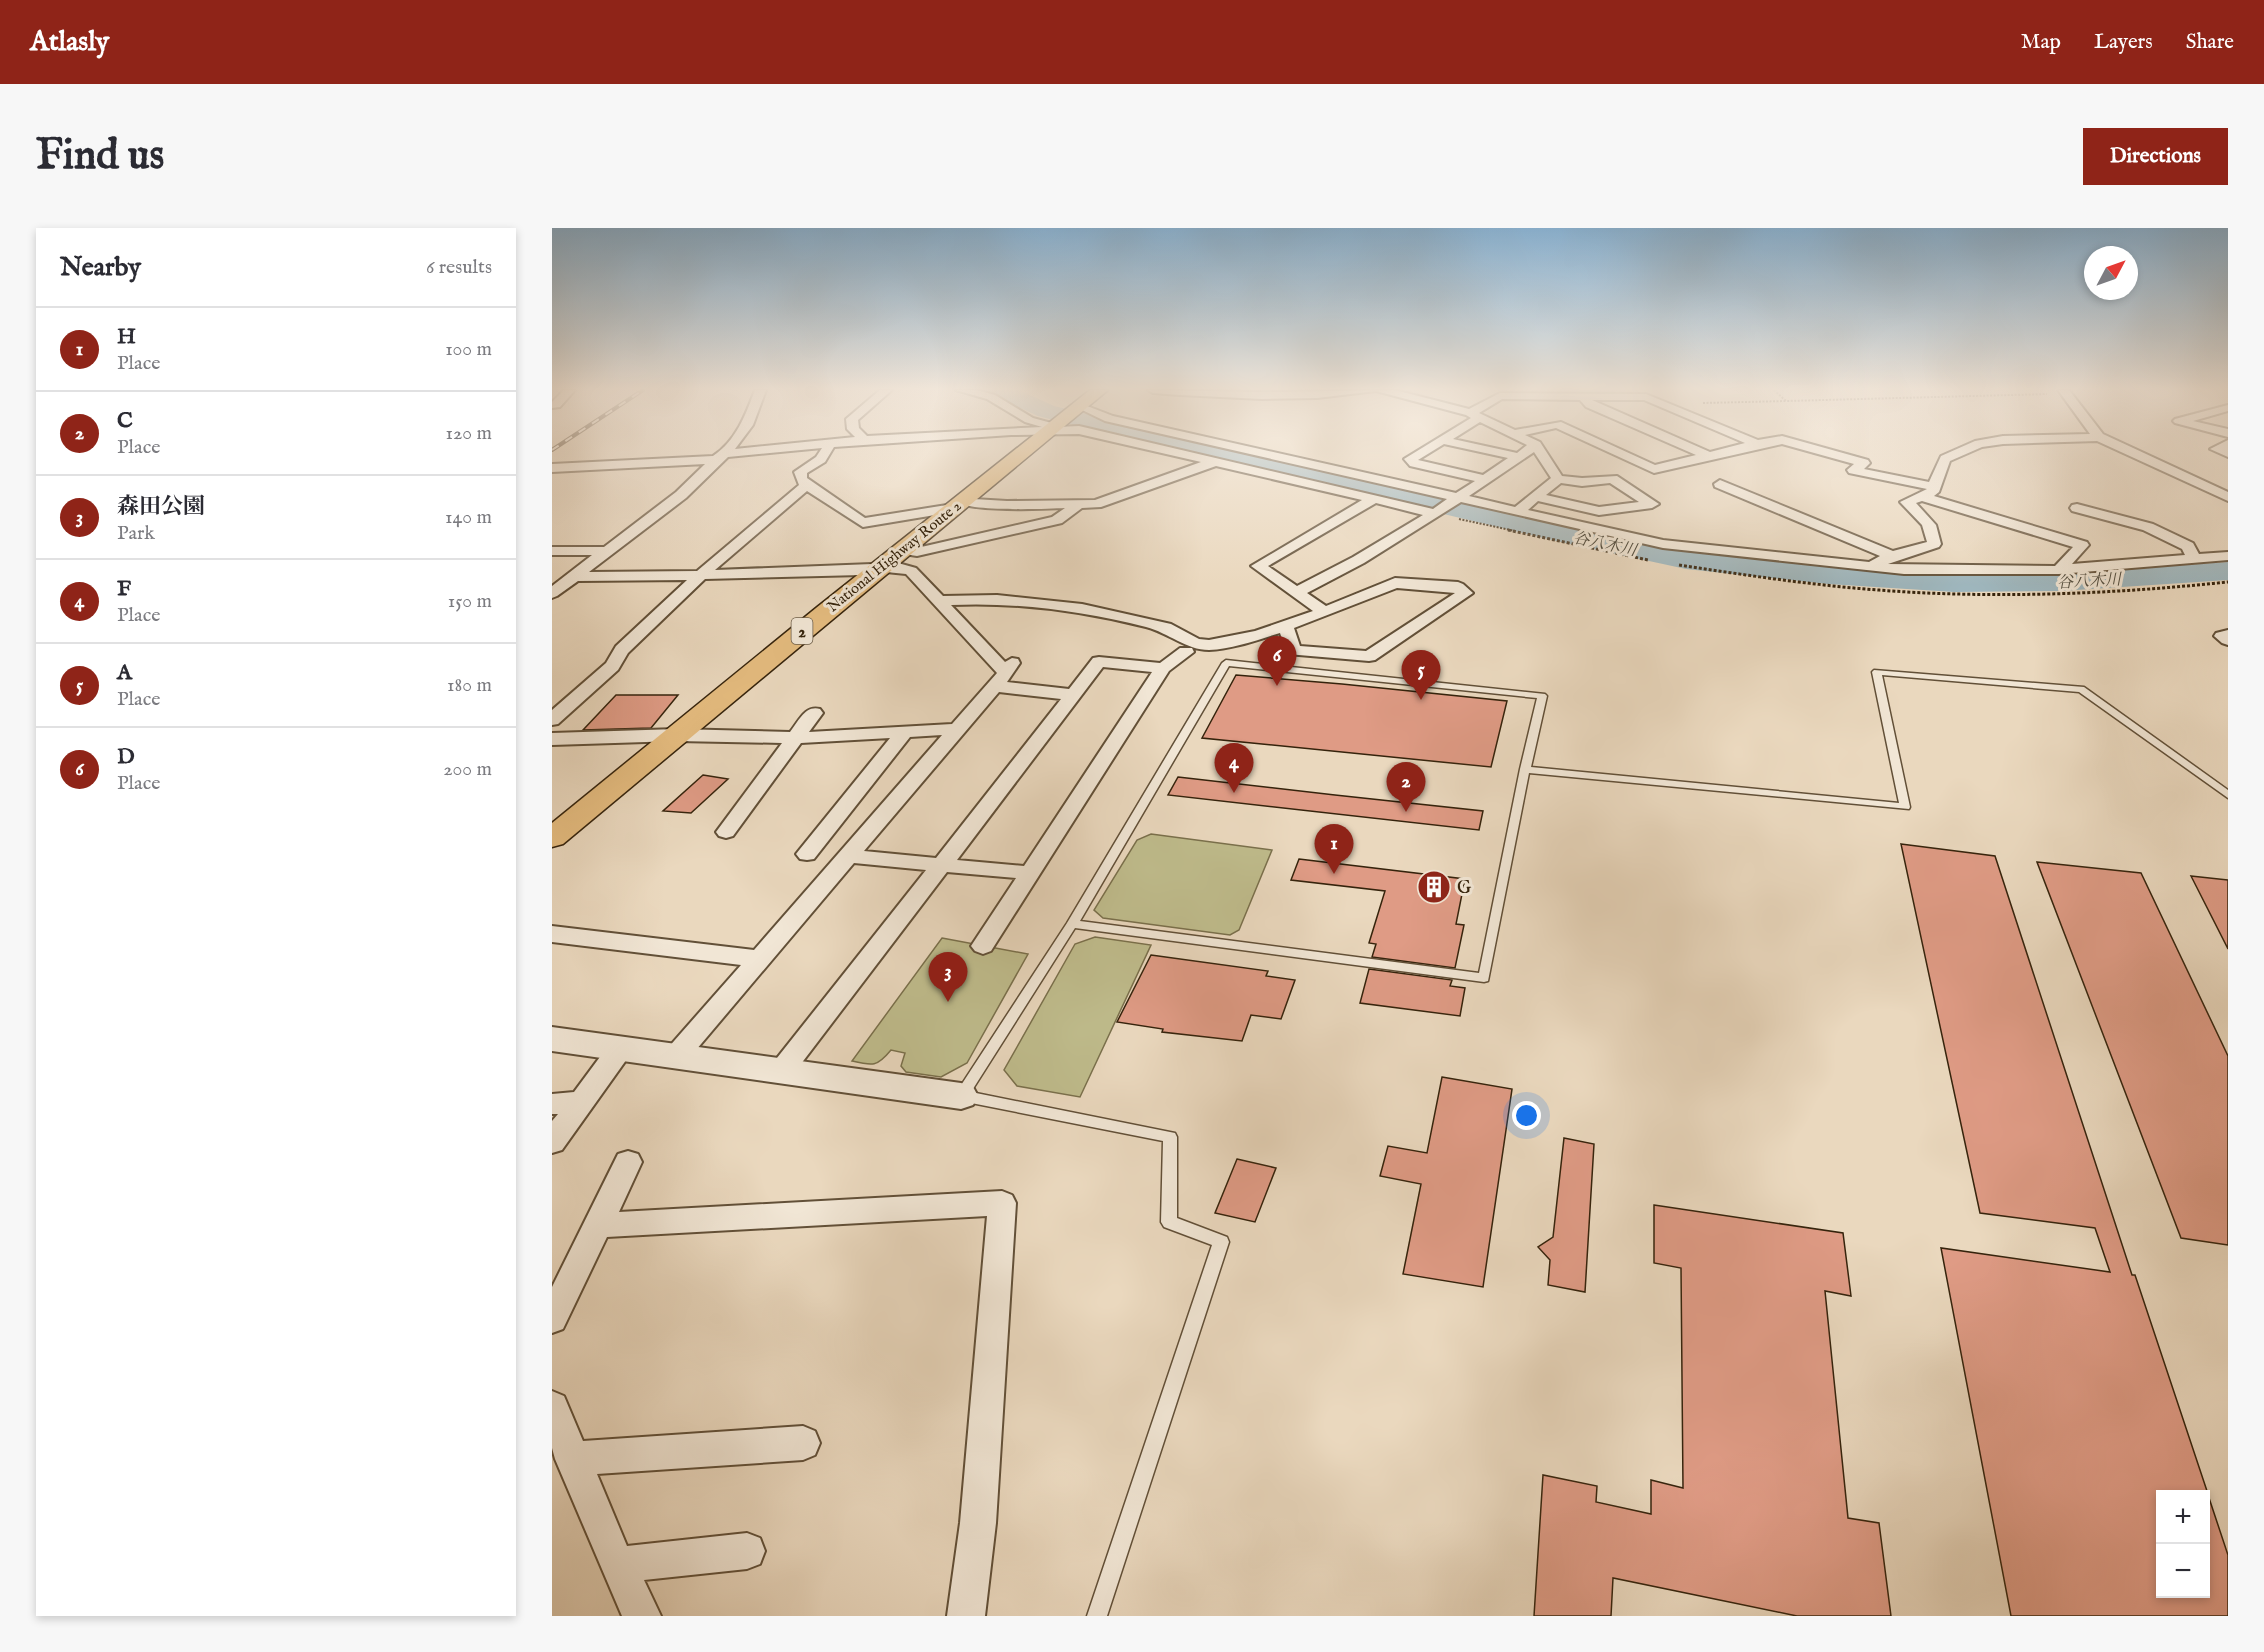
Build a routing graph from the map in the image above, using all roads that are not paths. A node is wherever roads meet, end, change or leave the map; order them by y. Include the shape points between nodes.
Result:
1 (739, 455) edge
2 (824, 455) edge
3 (1020, 455) edge
4 (1184, 455) edge
5 (1229, 455) edge
6 (1271, 455) edge
7 (1417, 455) edge
8 (1509, 455) edge
9 (1522, 455) edge
10 (1542, 455) edge
11 (1623, 455) edge
12 (1706, 455) edge
13 (1714, 455) edge
14 (1835, 455) edge
15 (1955, 455) edge
16 (2137, 455) edge
17 (1709, 456) junction
18 (720, 457) junction
19 (1519, 457) junction
20 (1215, 462) junction
21 (552, 468) edge
22 (1558, 479) junction
23 (1486, 480) junction
24 (1720, 484) dead end
25 (806, 485) junction
26 (1934, 487) junction
27 (1920, 496) junction
28 (1537, 497) junction
29 (2228, 497) edge
30 (1458, 498) junction
31 (1374, 499) junction
32 (958, 505) junction
33 (1079, 505) junction
34 (2077, 508) dead end
35 (1518, 511) junction
36 (1434, 513) junction
37 (902, 550) junction
38 (552, 551) edge
39 (608, 551) junction
40 (1892, 556) junction
41 (2228, 556) edge
42 (2194, 560) junction
43 (882, 567) junction
44 (1870, 567) junction
45 (2059, 570) junction
46 (702, 574) junction
47 (575, 576) junction
48 (1296, 592) junction
49 (552, 593) edge
50 (940, 601) junction
51 (1324, 612) junction
52 (1286, 627) junction
53 (2228, 635) edge
54 (2228, 640) edge
55 (1186, 652) dead end
56 (1163, 668) junction
57 (1004, 674) junction
58 (1073, 695) junction
59 (814, 713) dead end
60 (552, 720) edge
61 (958, 729) junction
62 (905, 732) junction
63 (677, 735) junction
64 (796, 738) junction
65 (552, 739) edge
66 (1525, 769) junction
67 (2228, 795) edge
68 (726, 832) dead end
69 (552, 838) edge
70 (807, 854) dead end
71 (849, 856) junction
72 (940, 865) junction
73 (1029, 873) junction
74 (1072, 924) junction
75 (552, 934) edge
76 (982, 946) dead end
77 (760, 959) junction
78 (552, 1039) edge
79 (620, 1049) junction
80 (676, 1056) junction
81 (782, 1070) junction
82 (961, 1096) junction
83 (582, 1102) junction
84 (552, 1104) edge
85 (552, 1142) edge
86 (628, 1162) dead end
87 (598, 1225) junction
88 (552, 1319) edge
89 (552, 1407) edge
90 (803, 1443) dead end
91 (572, 1459) junction
92 (747, 1551) dead end
93 (616, 1565) junction
94 (642, 1616) edge
95 (966, 1616) edge
96 (1096, 1616) edge

1 - 18 street
2 - 25 street via 800,472
3 - 32 highway, National Highway Route 2 / 2
4 - 20 street
5 - 20 street
6 - 30 street
7 - 23 street via 1410,459 1414,463
8 - 19 street
9 - 19 street
10 - 22 street
11 - 17 street via 1654,469
12 - 17 street
13 - 17 street
14 - 26 street via 1864,463 1853,470
15 - 26 street via 1945,459
16 - 29 street
18 - 21 street
18 - 39 street via 681,495
19 - 23 street
20 - 31 street
20 - 33 street via 1096,504
22 - 28 street
22 - 28 street via 1612,479 1652,504 1599,511
23 - 30 street
24 - 40 street
25 - 32 street via 864,523
25 - 46 street
26 - 27 street via 1932,492
27 - 40 street via 1907,502 1927,519 1934,532 1934,544
27 - 45 street via 2082,545
28 - 35 street
30 - 35 street
30 - 36 street
31 - 36 street
31 - 48 street via 1258,566
32 - 33 street
32 - 37 highway, National Highway Route 2 / 2
33 - 37 street via 1057,519 917,552
34 - 42 street via 2148,527 2188,546
35 - 44 street via 1663,544
36 - 48 street via 1341,571
37 - 43 highway, National Highway Route 2 / 2
38 - 39 street
39 - 47 street
40 - 44 street
41 - 42 street
42 - 45 street
43 - 46 street via 861,571
43 - 50 street via 911,571
43 - 63 highway, National Highway Route 2 / 2
44 - 45 street
46 - 47 street
46 - 60 street via 622,650 612,666
47 - 49 street
48 - 51 street
50 - 52 street via 1015,600 1125,617 1169,628 1196,644 1215,644
50 - 57 street
51 - 52 street
51 - 52 street via 1395,583 1458,586 1465,593 1369,656 1293,650
53 - 54 street via 2222,636
55 - 56 street
56 - 58 street via 1099,662
56 - 73 street
57 - 58 street
57 - 61 street
58 - 72 street
59 - 64 street
61 - 62 street
61 - 71 street
62 - 64 street
62 - 70 street
63 - 64 street
63 - 65 street
63 - 69 highway, National Highway Route 2 / 2
64 - 68 street
66 - 67 lane via 1905,807 1877,672 2081,690
66 - 74 lane via 1484,978
66 - 74 lane via 1542,696 1226,663
71 - 72 street
71 - 77 street
72 - 73 street
72 - 81 street
73 - 76 street
74 - 82 lane
75 - 77 street
77 - 80 street
78 - 79 street
79 - 80 street
79 - 83 street
80 - 81 street
81 - 82 street
82 - 96 lane via 1170,1137 1169,1222 1221,1242
83 - 84 street
83 - 85 street
86 - 87 street
87 - 88 street
87 - 95 street via 1002,1203 978,1523
89 - 91 street
90 - 91 street
91 - 93 street
92 - 93 street
93 - 94 street

